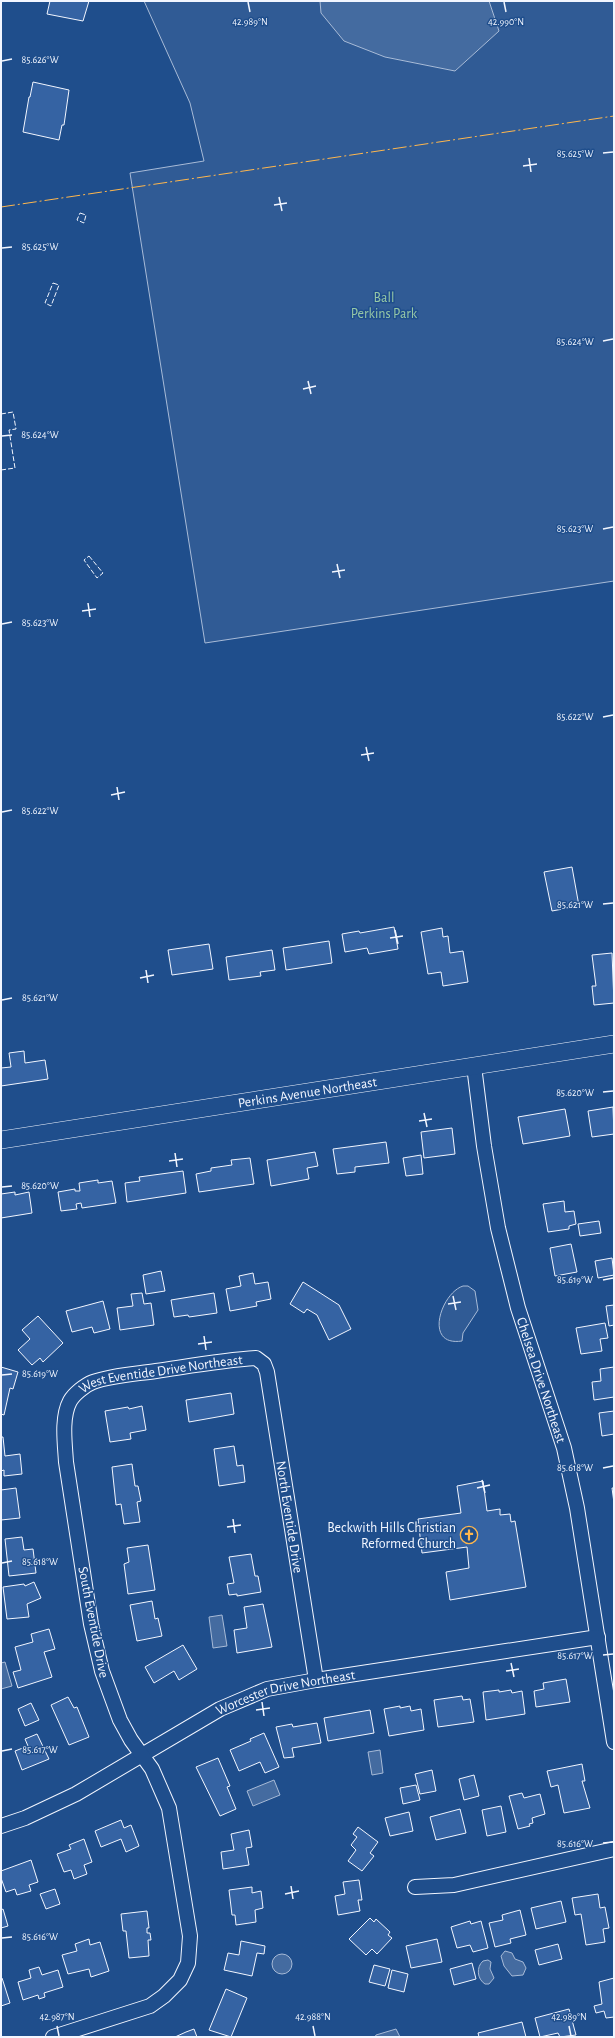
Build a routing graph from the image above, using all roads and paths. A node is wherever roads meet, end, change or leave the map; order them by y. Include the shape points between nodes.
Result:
1 (614, 1044) edge
2 (474, 1066) junction
3 (1, 1140) edge
4 (256, 1358) joint
5 (70, 1400) joint
6 (598, 1637) junction
7 (316, 1680) junction
8 (614, 1742) edge
9 (142, 1756) junction
10 (1, 1826) edge
11 (614, 1849) edge
12 (414, 1888) dead end
13 (53, 2037) edge

1 - 2 street, Perkins Avenue Northeast
2 - 3 street, Perkins Avenue Northeast
2 - 6 street, Chelsea Drive Northeast via 498,1228 518,1308 564,1448 577,1508
4 - 5 street, West Eventide Drive Northeast via 114,1377 87,1385
4 - 7 street, North Eventide Drive via 264,1364 267,1372
5 - 9 street, South Eventide Drive via 65,1439 66,1467 91,1624 108,1690 131,1740
6 - 7 street, Worcester Drive Northeast
6 - 8 street, Chelsea Drive Northeast
7 - 9 street, Worcester Drive Northeast via 267,1689 240,1699
9 - 10 street, Worcester Drive Northeast via 76,1794 25,1818
9 - 13 street, South Eventide Drive via 152,1769 169,1808 190,1936 188,1963 180,1980 150,2006
11 - 12 street via 454,1885

